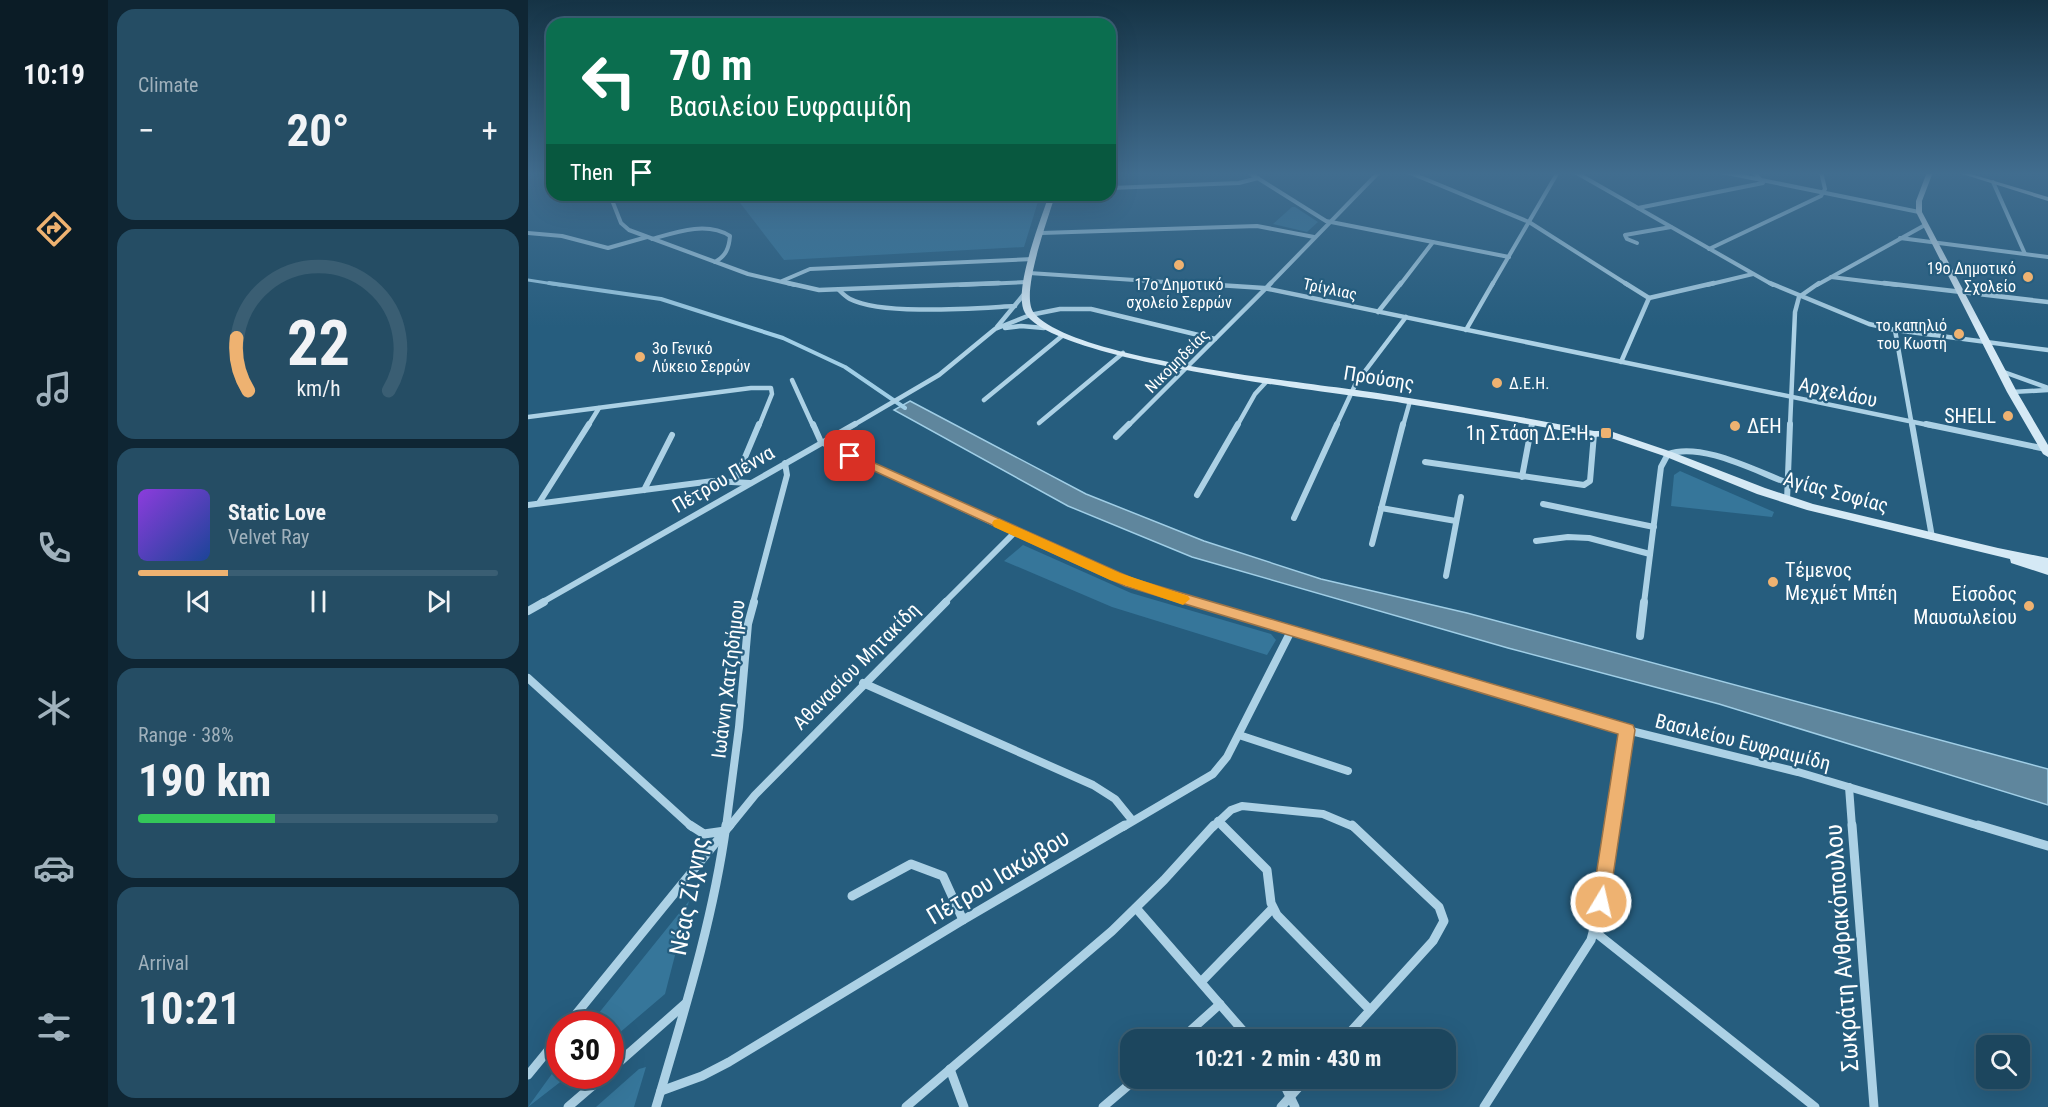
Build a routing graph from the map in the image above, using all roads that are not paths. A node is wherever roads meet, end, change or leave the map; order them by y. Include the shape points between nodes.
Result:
1 (621, 224) edge
2 (1044, 224) edge
3 (1327, 224) edge
4 (1337, 224) edge
5 (1528, 224) edge
6 (1532, 224) edge
7 (1666, 224) edge
8 (1762, 224) edge
9 (2011, 224) edge
10 (1925, 225) joint
11 (1672, 227) junction
12 (528, 233) edge
13 (1041, 233) junction
14 (1314, 237) junction
15 (650, 238) junction
16 (1899, 238) junction
17 (1433, 243) junction
18 (1637, 243) dead end
19 (1935, 243) junction
20 (1709, 249) junction
21 (2025, 254) junction
22 (1509, 257) junction
23 (2048, 257) edge
24 (1033, 259) junction
25 (715, 262) junction
26 (1754, 274) junction
27 (1028, 277) junction
28 (1830, 277) junction
29 (782, 281) junction
30 (1264, 288) junction
31 (839, 290) junction
32 (1959, 292) junction
33 (1024, 293) junction
34 (1799, 297) junction
35 (1650, 298) junction
36 (2048, 302) edge
37 (1015, 306) junction
38 (1378, 312) junction
39 (1030, 315) junction
40 (1406, 317) junction
41 (1044, 328) junction
42 (995, 329) junction
43 (1466, 330) junction
44 (1895, 330) junction
45 (1062, 336) junction
46 (986, 337) junction
47 (1215, 339) junction
48 (1986, 342) junction
49 (2048, 350) edge
50 (1123, 353) junction
51 (1621, 362) junction
52 (1188, 368) junction
53 (2001, 370) junction
54 (792, 380) dead end
55 (1267, 381) junction
56 (2048, 389) edge
57 (1352, 392) junction
58 (2012, 392) junction
59 (1792, 398) junction
60 (984, 400) dead end
61 (1410, 401) junction
62 (599, 408) junction
63 (528, 417) edge
64 (1911, 422) junction
65 (1039, 423) dead end
66 (1532, 423) junction
67 (1594, 434) junction
68 (672, 435) dead end
69 (1116, 437) dead end
70 (821, 442) junction
71 (2047, 451) edge
72 (1668, 454) junction
73 (1425, 462) dead end
74 (785, 463) junction
75 (1522, 477) junction
76 (735, 481) junction
77 (750, 483) junction
78 (1788, 483) junction
79 (644, 490) junction
80 (1197, 495) dead end
81 (1461, 497) dead end
82 (1787, 500) junction
83 (539, 503) junction
84 (1543, 504) dead end
85 (528, 505) edge
86 (1382, 508) junction
87 (1294, 518) dead end
88 (1456, 521) junction
89 (1653, 527) junction
90 (1016, 531) junction
91 (1932, 537) junction
92 (1536, 541) dead end
93 (1372, 543) dead end
94 (1998, 552) junction
95 (1650, 554) junction
96 (2048, 562) edge
97 (2048, 571) edge
98 (1446, 576) dead end
99 (528, 611) edge
100 (1291, 631) junction
101 (1640, 636) dead end
102 (528, 678) edge
103 (863, 683) junction
104 (1627, 730) junction
105 (1239, 735) junction
106 (1348, 771) dead end
107 (1849, 787) junction
108 (1132, 820) junction
109 (1218, 821) junction
110 (725, 831) junction
111 (2048, 846) edge
112 (852, 896) dead end
113 (1136, 909) junction
114 (1272, 909) junction
115 (963, 920) junction
116 (1594, 932) junction
117 (1201, 982) junction
118 (686, 1004) junction
119 (1220, 1004) junction
120 (1370, 1010) junction
121 (579, 1011) edge
122 (1192, 1029) edge
123 (1242, 1029) edge
124 (1353, 1029) edge
125 (546, 1053) edge
126 (624, 1058) edge
127 (951, 1069) junction
128 (528, 1075) edge
129 (589, 1089) edge
130 (1124, 1089) edge
131 (1286, 1089) edge
132 (1297, 1089) edge
133 (661, 1091) junction
134 (1290, 1097) junction
135 (568, 1107) edge
136 (656, 1107) edge
137 (906, 1107) edge
138 (964, 1107) edge
139 (1103, 1107) edge
140 (1281, 1107) edge
141 (1295, 1107) edge
142 (1485, 1107) edge
143 (1815, 1107) edge
144 (1874, 1107) edge

1 - 15 street
2 - 13 main road
3 - 14 street, Νικομηδείας
4 - 17 street
5 - 22 street
6 - 35 street
7 - 11 street
8 - 20 street
9 - 21 street
10 - 16 street
10 - 19 main road
11 - 18 street via 1625,235
11 - 20 street
12 - 15 street via 562,236 608,248
13 - 14 street via 1253,225
13 - 24 main road
14 - 30 street, Νικομηδείας
15 - 25 street
15 - 25 street via 699,229 726,232 729,245 724,257
16 - 19 street
16 - 28 street
17 - 22 street
17 - 38 street
19 - 21 street
19 - 32 main road
20 - 26 street
21 - 23 street
22 - 43 street
24 - 27 main road
24 - 29 street via 806,270
25 - 29 street
26 - 34 street
26 - 35 street
27 - 30 street, Τρίγλιας
27 - 31 street, Τρίγλιας
27 - 33 main road
28 - 32 street
28 - 34 street
29 - 31 street
30 - 38 street, Τρίγλιας
30 - 47 street, Νικομηδείας
31 - 37 street via 852,299 894,308
32 - 36 street
32 - 48 main road
33 - 37 street
33 - 39 main road
34 - 44 street via 1874,326
34 - 59 street via 1795,307
35 - 51 street
37 - 42 street
38 - 40 street, Τρίγλιας
39 - 41 main road, Προύσης
39 - 42 street
39 - 47 street via 1067,308 1091,309
40 - 43 street, Τρίγλιας
40 - 57 street
41 - 45 main road, Προύσης
41 - 46 street via 1015,326
42 - 46 street
43 - 51 street, Τρίγλιας
44 - 48 street
44 - 64 street
45 - 50 main road, Προύσης
45 - 60 street
46 - 70 street, Πέτρου Πέννα via 935,377
47 - 52 street, Νικομηδείας
48 - 49 street
48 - 53 main road
50 - 52 main road, Προύσης
50 - 65 street
51 - 59 street, Αρχελάου
52 - 55 main road, Προύσης
52 - 69 street, Νικομηδείας
53 - 56 street
53 - 58 main road
54 - 70 street
55 - 57 main road, Προύσης
55 - 80 street via 1255,394
56 - 58 street
57 - 61 main road, Προύσης
57 - 87 street
58 - 71 main road
59 - 64 street, Αρχελάου
59 - 78 street
61 - 66 main road, Προύσης
61 - 86 street
62 - 63 street
62 - 76 street via 762,387 773,390
62 - 83 street
64 - 71 street, Αρχελάου
64 - 91 street
66 - 67 main road, Προύσης
66 - 75 street
67 - 72 main road, Προύσης via 1606,433
67 - 75 street via 1590,482 1584,485
68 - 79 street
70 - 74 street, Πέτρου Πέννα
70 - 90 street, Βασιλείου Ευφραιμίδη
72 - 78 street via 1683,451 1716,456
72 - 82 main road, Αγίας Σοφίας
72 - 89 street via 1661,467
73 - 75 street
74 - 77 street, Πέτρου Πέννα
74 - 110 street, Ιωάννη Χατζηδήμου via 788,474 748,624
76 - 77 street
76 - 79 street
77 - 99 street, Πέτρου Πέννα
78 - 82 street
79 - 83 street
81 - 88 street
82 - 91 main road, Αγίας Σοφίας
83 - 85 street
84 - 89 street
86 - 88 street
86 - 93 street
88 - 98 street
89 - 95 street
90 - 100 street, Βασιλείου Ευφραιμίδη via 1130,582
90 - 103 street, Αθανασίου Μητακίδη
91 - 94 main road, Αγίας Σοφίας
92 - 95 street via 1589,538
94 - 96 main road, Αγίας Σοφίας
94 - 97 main road, Αγίας Σοφίας
95 - 101 street
100 - 104 street, Βασιλείου Ευφραιμίδη
100 - 105 street, Πέτρου Ιακώβου
102 - 110 street, Νέας Ζίχνης via 692,827 704,834
103 - 108 street via 1093,785 1115,799
103 - 110 street, Αθανασίου Μητακίδη
104 - 107 street, Βασιλείου Ευφραιμίδη
104 - 116 street
105 - 106 street
105 - 108 street, Πέτρου Ιακώβου via 1213,774
107 - 111 street, Βασιλείου Ευφραιμίδη
107 - 144 street, Σωκράτη Ανθρακόπουλου
108 - 115 street, Πέτρου Ιακώβου
109 - 113 street
109 - 114 street via 1267,870
109 - 120 street via 1237,807 1323,814 1344,820 1370,839 1439,908 1444,921 1438,934
110 - 118 street, Νέας Ζίχνης
110 - 121 street, Αθανασίου Μητακίδη
112 - 115 street via 911,864 943,876
113 - 117 street
113 - 127 street
114 - 117 street
114 - 120 street
115 - 133 street, Πέτρου Ιακώβου via 729,1062
116 - 142 street
116 - 143 street
117 - 119 street
118 - 126 street
118 - 133 street, Νέας Ζίχνης
119 - 122 street
119 - 123 street
120 - 124 street
125 - 128 street
127 - 137 street
127 - 138 street
129 - 135 street
130 - 139 street
131 - 134 street
132 - 134 street
133 - 136 street, Νέας Ζίχνης
134 - 140 street
134 - 141 street

